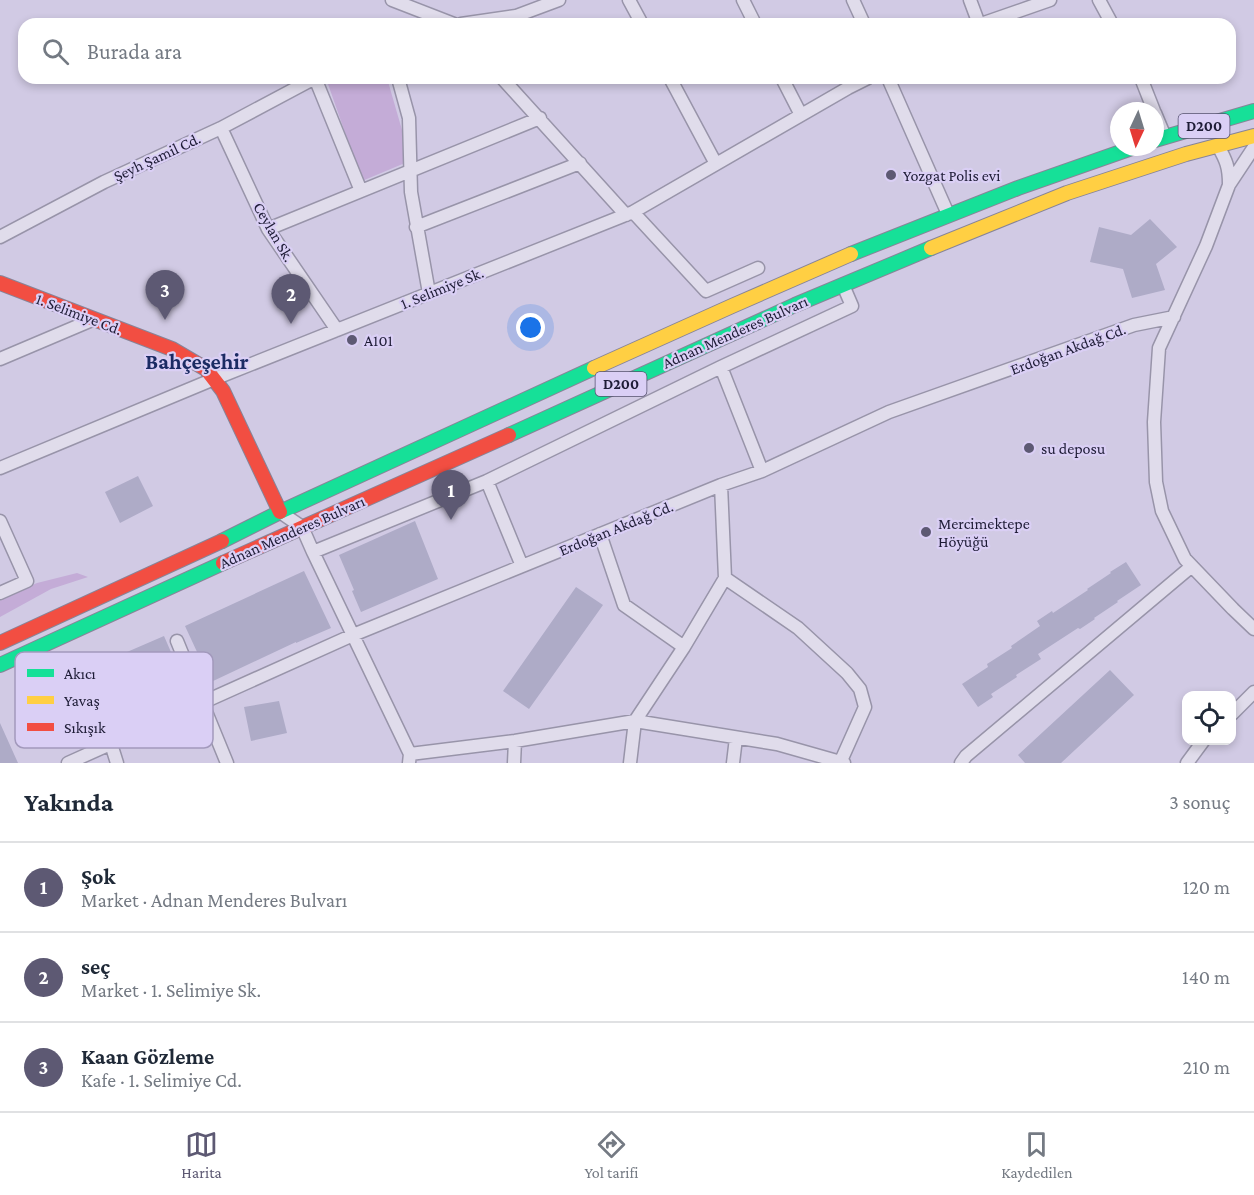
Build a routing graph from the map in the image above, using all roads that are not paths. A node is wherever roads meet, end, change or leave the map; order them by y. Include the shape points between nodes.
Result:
1 (392, 0) edge
2 (559, 0) edge
3 (629, 0) edge
4 (743, 0) edge
5 (853, 0) edge
6 (970, 0) edge
7 (1050, 0) edge
8 (1099, 0) edge
9 (438, 18) edge
10 (502, 18) edge
11 (639, 18) edge
12 (752, 18) edge
13 (861, 18) edge
14 (978, 18) edge
15 (998, 18) edge
16 (1109, 18) edge
17 (304, 84) edge
18 (317, 84) edge
19 (400, 84) edge
20 (508, 84) edge
21 (673, 84) edge
22 (785, 84) edge
23 (857, 84) edge
24 (891, 84) edge
25 (1143, 84) edge
26 (1151, 102) edge
27 (1254, 111) edge
28 (801, 116) junction
29 (540, 118) junction
30 (221, 128) junction
31 (1254, 136) edge
32 (1164, 138) edge
33 (1218, 146) junction
34 (1254, 147) edge
35 (1110, 155) edge
36 (580, 163) junction
37 (716, 164) junction
38 (410, 171) junction
39 (1229, 185) junction
40 (361, 191) junction
41 (630, 213) junction
42 (948, 214) junction
43 (416, 227) junction
44 (268, 229) junction
45 (0, 237) edge
46 (758, 268) dead end
47 (0, 283) edge
48 (843, 285) junction
49 (429, 293) junction
50 (1174, 317) junction
51 (92, 320) junction
52 (337, 330) junction
53 (0, 359) edge
54 (721, 367) junction
55 (214, 379) junction
56 (0, 468) edge
57 (762, 471) junction
58 (487, 480) junction
59 (721, 485) junction
60 (280, 512) junction
61 (0, 521) edge
62 (302, 527) junction
63 (600, 534) junction
64 (313, 552) junction
65 (522, 566) junction
66 (1192, 566) junction
67 (725, 579) junction
68 (0, 593) edge
69 (1254, 629) edge
70 (353, 635) junction
71 (177, 640) dead end
72 (0, 642) edge
73 (684, 647) junction
74 (28, 652) edge
75 (182, 652) edge
76 (15, 658) edge
77 (0, 665) edge
78 (1254, 692) edge
79 (213, 698) edge
80 (1236, 710) edge
81 (635, 721) junction
82 (213, 729) edge
83 (736, 738) junction
84 (516, 741) junction
85 (1201, 745) edge
86 (102, 748) edge
87 (112, 748) edge
88 (410, 759) edge
89 (68, 763) edge
90 (117, 763) edge
91 (227, 763) edge
92 (514, 763) edge
93 (630, 763) edge
94 (733, 763) edge
95 (842, 763) edge
96 (961, 763) edge
97 (1187, 763) edge

1 - 9 street
2 - 10 street
3 - 11 street
4 - 12 street
5 - 13 street
6 - 14 street
7 - 15 street
8 - 16 street
17 - 30 street, Şeyh Şamil Cd.
18 - 40 street
19 - 38 street via 409,118
20 - 29 street
21 - 37 street
22 - 28 street
23 - 28 street, 1. Selimiye Sk.
24 - 42 street
25 - 26 street
27 - 32 main road, D200
28 - 37 street, 1. Selimiye Sk.
29 - 36 street
29 - 38 street
30 - 44 street, Ceylan Sk.
30 - 45 street, Şeyh Şamil Cd. via 104,182
31 - 33 main road, Adnan Menderes Bulvarı / D200
33 - 39 street via 1227,163
33 - 48 main road, Adnan Menderes Bulvarı / D200 via 1067,193
34 - 39 street
35 - 42 main road, Adnan Menderes Bulvarı / D200
36 - 41 street
36 - 43 street
37 - 41 street, 1. Selimiye Sk.
38 - 40 street
38 - 43 street
39 - 50 street
40 - 44 street
41 - 46 street via 706,291
41 - 49 street, 1. Selimiye Sk.
42 - 60 main road, Adnan Menderes Bulvarı / D200 via 769,289
43 - 49 street
44 - 52 street, Ceylan Sk.
47 - 51 main road, 1. Selimiye Cd.
48 - 54 street via 852,306
48 - 62 main road, Adnan Menderes Bulvarı / D200
49 - 52 street, 1. Selimiye Sk.
50 - 57 street, Erdoğan Akdağ Cd. via 1134,325 889,412
50 - 66 street via 1159,348 1154,422 1156,482 1162,512
51 - 53 street
51 - 55 main road, 1. Selimiye Cd. via 172,350 206,369
52 - 55 street, 1. Selimiye Sk.
54 - 57 street
54 - 58 street
55 - 56 street, 1. Selimiye Sk.
55 - 60 main road, 1. Selimiye Cd.
57 - 59 street, Erdoğan Akdağ Cd.
58 - 64 street
58 - 65 street
59 - 63 street, Erdoğan Akdağ Cd.
59 - 67 street
60 - 62 street
60 - 72 main road, Adnan Menderes Bulvarı / D200
61 - 68 street via 27,582
62 - 64 street
62 - 74 main road, Adnan Menderes Bulvarı / D200
63 - 65 street, Erdoğan Akdağ Cd.
63 - 73 street via 624,605
64 - 70 street
65 - 70 street, Erdoğan Akdağ Cd.
66 - 69 street
66 - 96 street
67 - 73 street
67 - 95 street via 798,628 860,690 865,706
70 - 79 street, Erdoğan Akdağ Cd.
70 - 88 street
71 - 75 street
73 - 81 street
76 - 77 main road, Adnan Menderes Bulvarı / D200
78 - 80 street
81 - 83 street
81 - 84 street
81 - 93 street
82 - 91 street
83 - 94 street
83 - 95 street via 777,744
84 - 88 street
84 - 92 street
85 - 97 street
86 - 89 street, Erdoğan Akdağ Cd.
87 - 90 street

